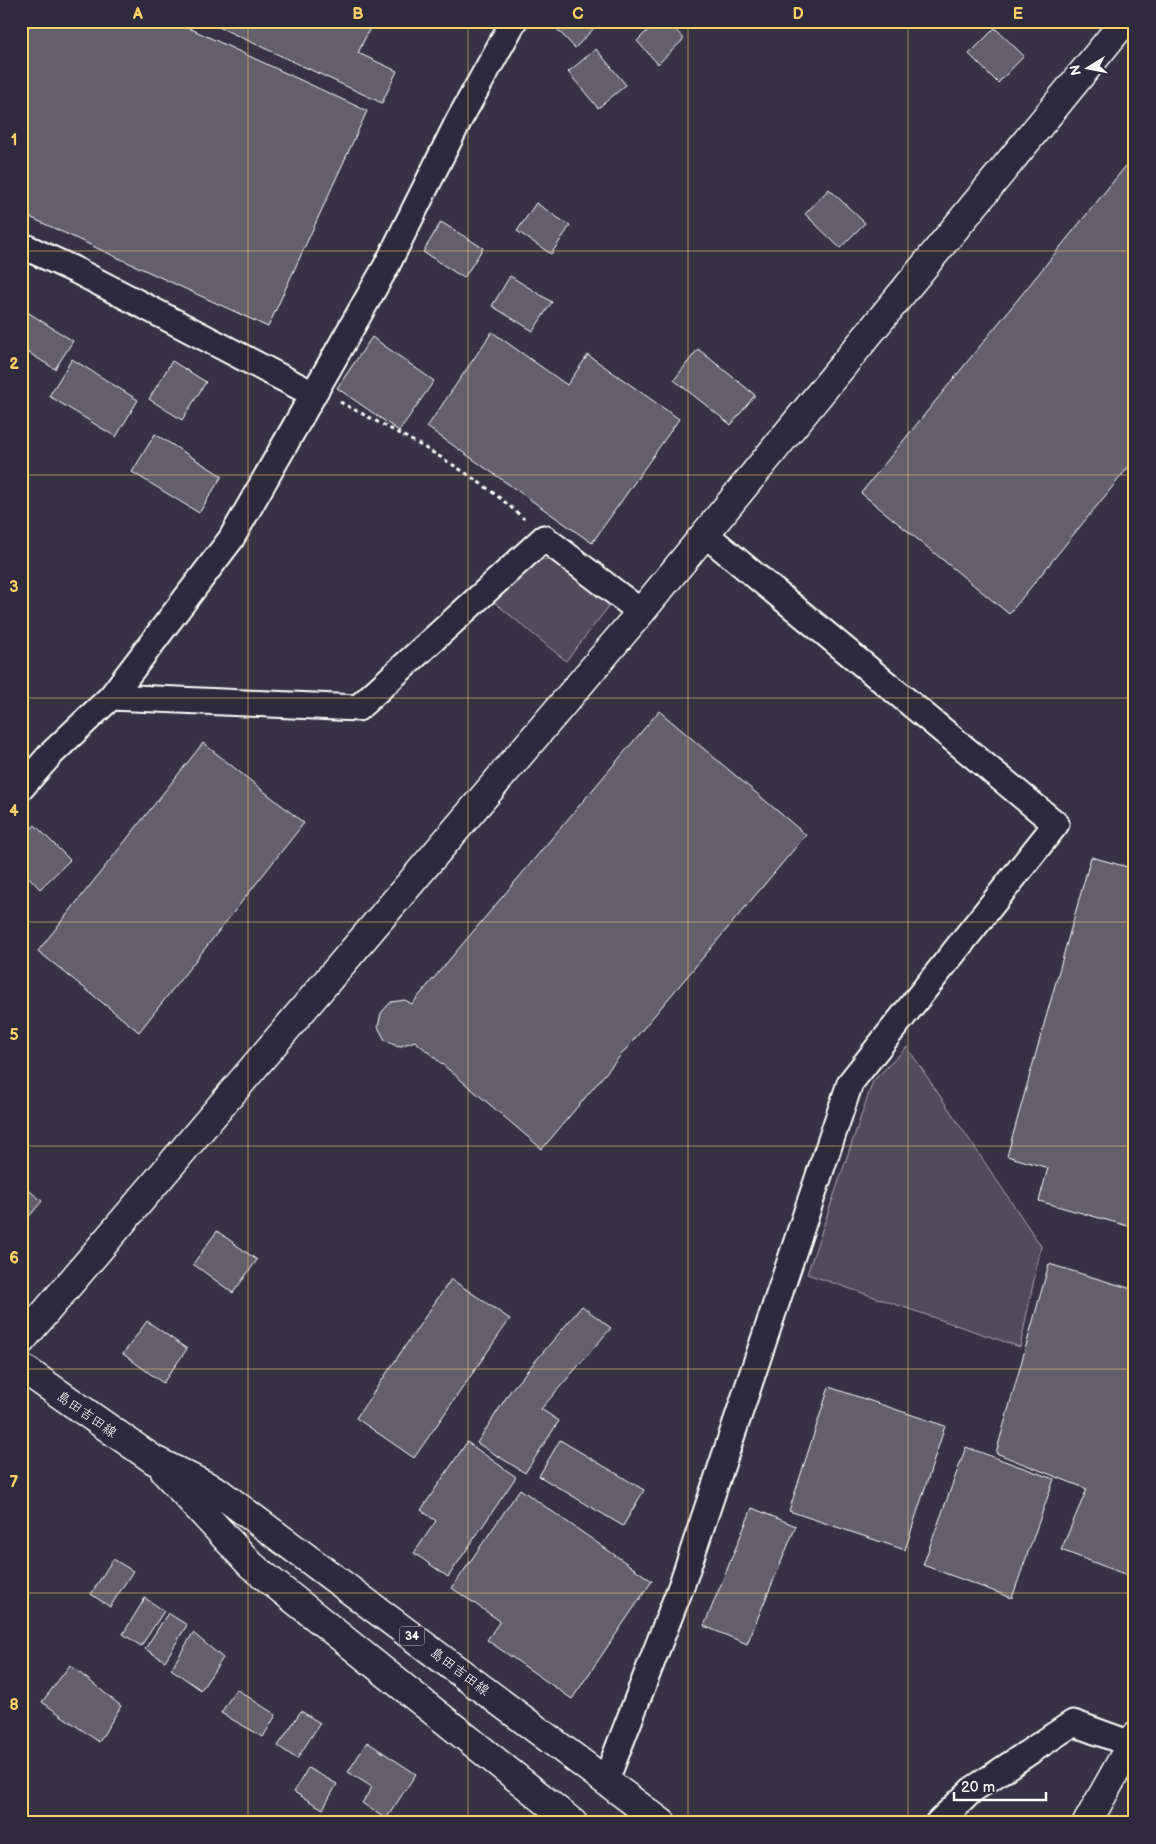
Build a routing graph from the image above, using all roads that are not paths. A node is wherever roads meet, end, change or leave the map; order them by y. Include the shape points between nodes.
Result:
1 (514, 21) edge
2 (1125, 21) edge
3 (21, 245) edge
4 (314, 392) junction
5 (705, 534) junction
6 (641, 612) junction
7 (111, 697) junction
8 (21, 788) edge
9 (21, 1341) edge
10 (21, 1367) edge
11 (154, 1460) junction
12 (1133, 1740) edge
13 (606, 1780) junction
14 (573, 1823) edge
15 (662, 1823) edge
16 (938, 1823) edge
17 (1087, 1823) edge

1 - 4 street via 458,120 387,265
2 - 5 street
3 - 4 street
4 - 7 street via 231,539
5 - 6 street
5 - 13 street via 1056,824 850,1083 682,1584
6 - 7 street via 544,538 358,708
6 - 9 street
7 - 8 street
10 - 11 street, 島田吉田線 / 34
11 - 13 street, 島田吉田線 / 34 via 217,1491
11 - 14 street, 島田吉田線 / 34 via 251,1565
12 - 16 street via 1073,1723 972,1790
12 - 17 street
13 - 15 street, 島田吉田線 / 34

